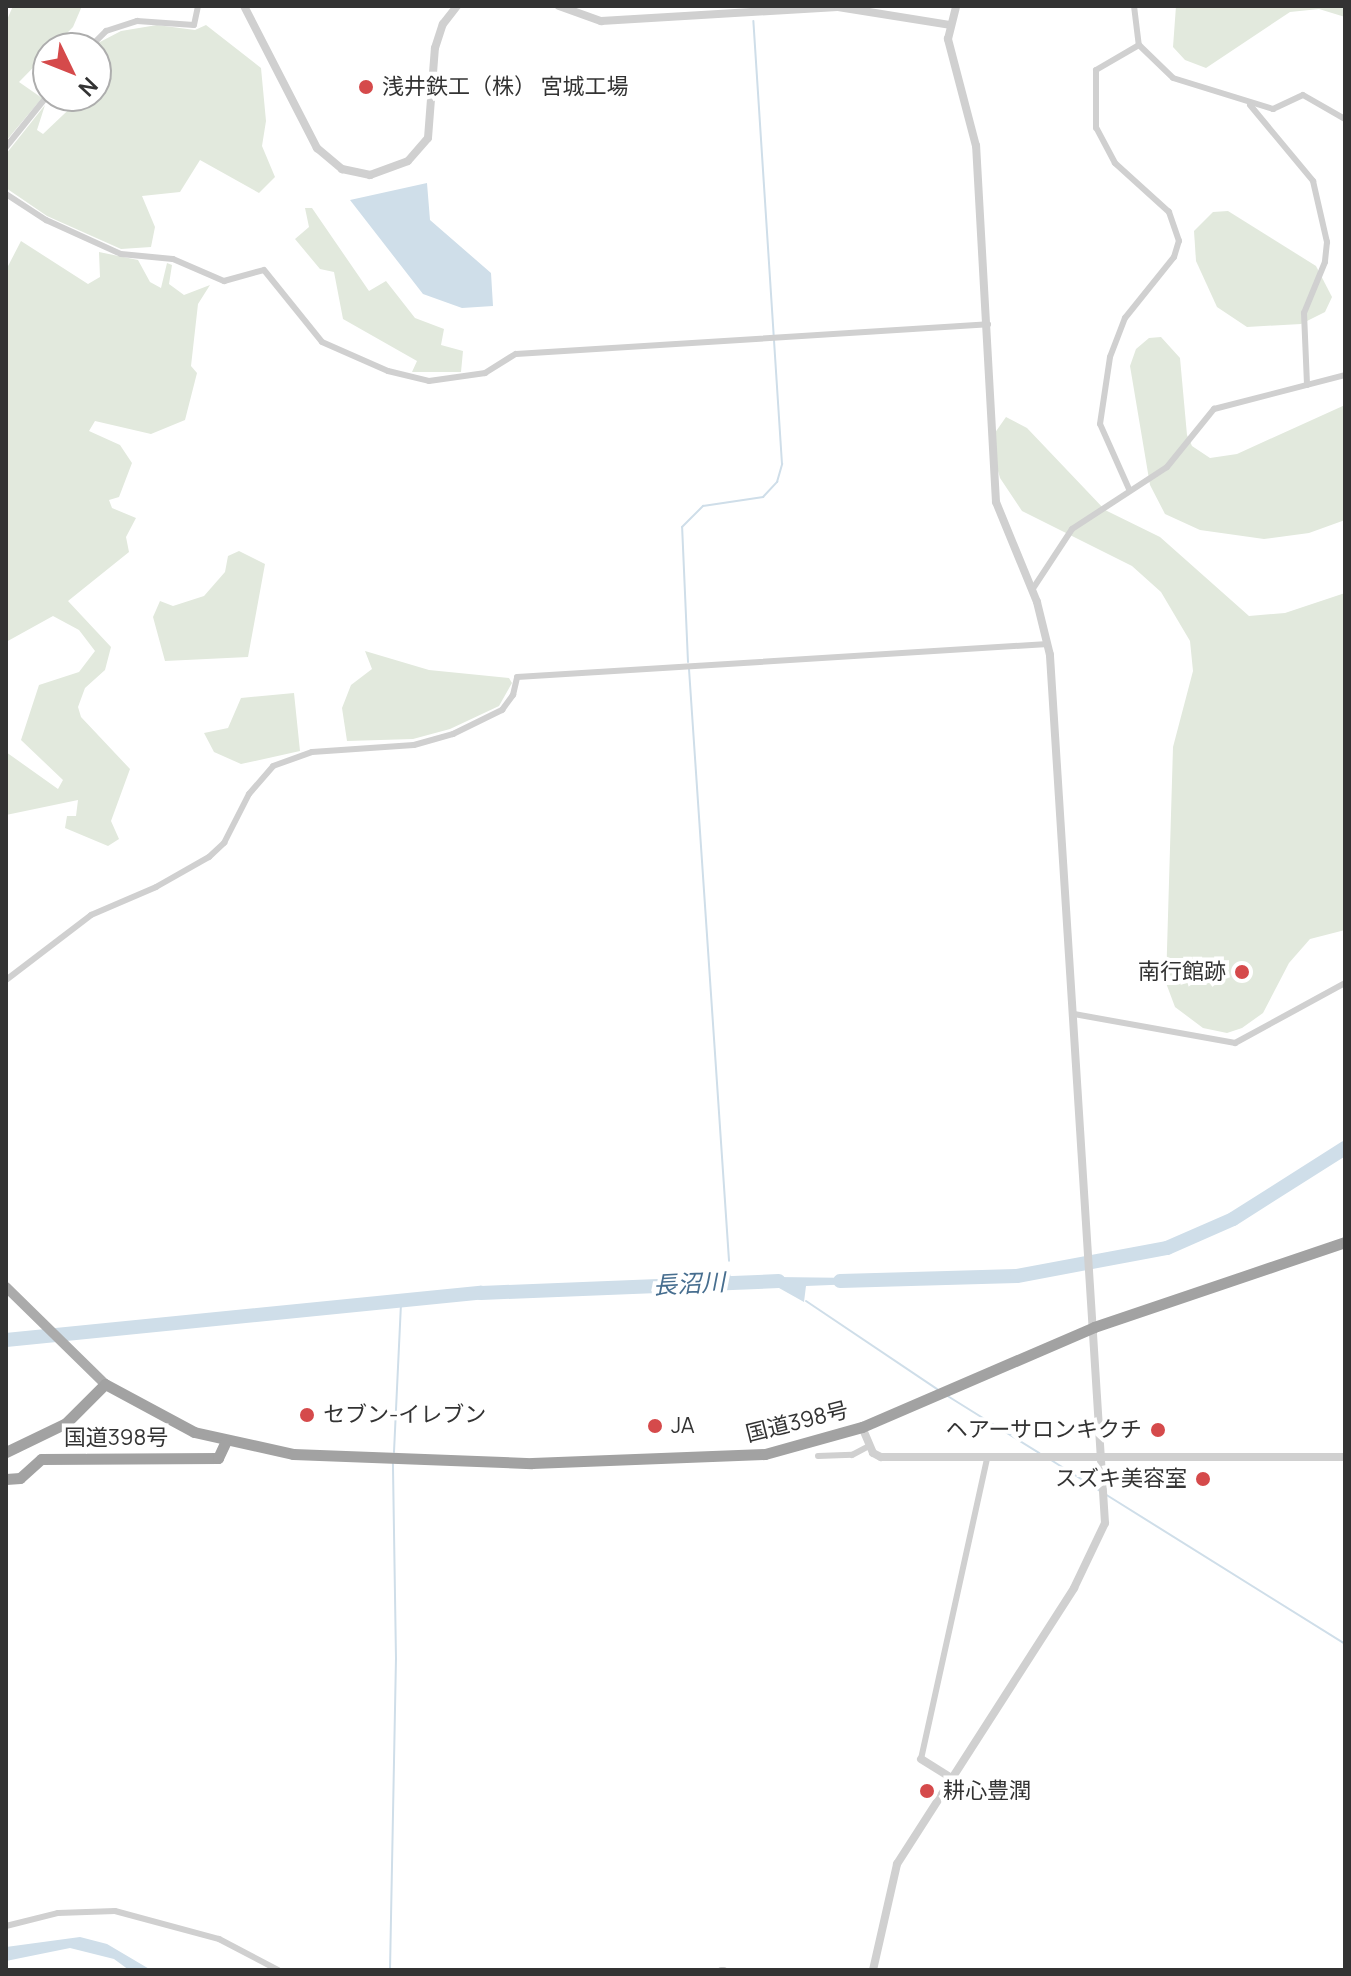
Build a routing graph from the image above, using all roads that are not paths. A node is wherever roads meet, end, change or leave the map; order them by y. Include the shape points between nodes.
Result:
1 (198, 6) edge
2 (244, 6) edge
3 (457, 6) edge
4 (559, 6) edge
5 (956, 6) edge
6 (1134, 6) edge
7 (950, 25) junction
8 (105, 32) edge
9 (1139, 45) junction
10 (1250, 105) junction
11 (34, 112) edge
12 (1345, 119) edge
13 (6, 147) edge
14 (6, 194) edge
15 (988, 324) junction
16 (1345, 375) edge
17 (1307, 385) junction
18 (1129, 489) junction
19 (1032, 590) junction
20 (1048, 644) junction
21 (6, 968) edge
22 (8, 978) edge
23 (1345, 983) edge
24 (1074, 1014) junction
25 (1345, 1242) edge
26 (6, 1287) edge
27 (1094, 1327) junction
28 (105, 1384) junction
29 (862, 1427) junction
30 (225, 1443) junction
31 (869, 1446) junction
32 (6, 1452) edge
33 (818, 1456) dead end
34 (1345, 1457) edge
35 (987, 1459) junction
36 (1105, 1459) junction
37 (6, 1479) edge
38 (921, 1759) joint
39 (953, 1779) junction
40 (6, 1926) edge
41 (278, 1970) edge
42 (873, 1970) edge

1 - 8 street via 194,25 137,21
2 - 3 street via 317,148 342,169 370,175 408,161 428,138 435,48 443,24
4 - 7 street via 601,21 838,7
5 - 7 street
6 - 9 street
7 - 15 street via 954,72 976,146
9 - 10 street via 1173,78
9 - 18 street via 1096,70 1096,128 1115,163 1169,212 1179,241 1174,257 1125,318 1110,357 1100,424
10 - 12 street via 1284,108 1303,95
10 - 17 street via 1313,181 1327,242 1325,262 1304,313
11 - 13 street
14 - 15 street via 46,220 121,254 164,257 224,281 264,270 322,342 411,379 466,379 498,369 516,354
15 - 19 street via 996,502
16 - 17 street
17 - 18 street via 1214,409 1167,467
18 - 19 street via 1072,529
19 - 20 street
20 - 22 street via 517,677 502,710 433,741 312,752 273,766 249,794 229,836 209,857 91,915
20 - 24 street
21 - 22 street
23 - 24 street via 1235,1043
24 - 27 street
25 - 27 highway, 国道398号
26 - 28 main road
27 - 29 highway, 国道398号
27 - 36 street
28 - 30 highway, 国道398号 via 171,1421
28 - 32 highway, 国道398号 via 66,1423
29 - 30 highway, 国道398号 via 798,1447 708,1460 382,1460
29 - 31 street
30 - 37 highway, 国道398号 via 218,1458 41,1459 20,1478
31 - 33 street via 852,1455
31 - 35 street via 881,1457
34 - 36 street
35 - 36 street
35 - 38 street
36 - 39 street via 1105,1523 1092,1558
38 - 39 street
39 - 42 street via 897,1864
40 - 41 street via 58,1913 115,1911 219,1939

